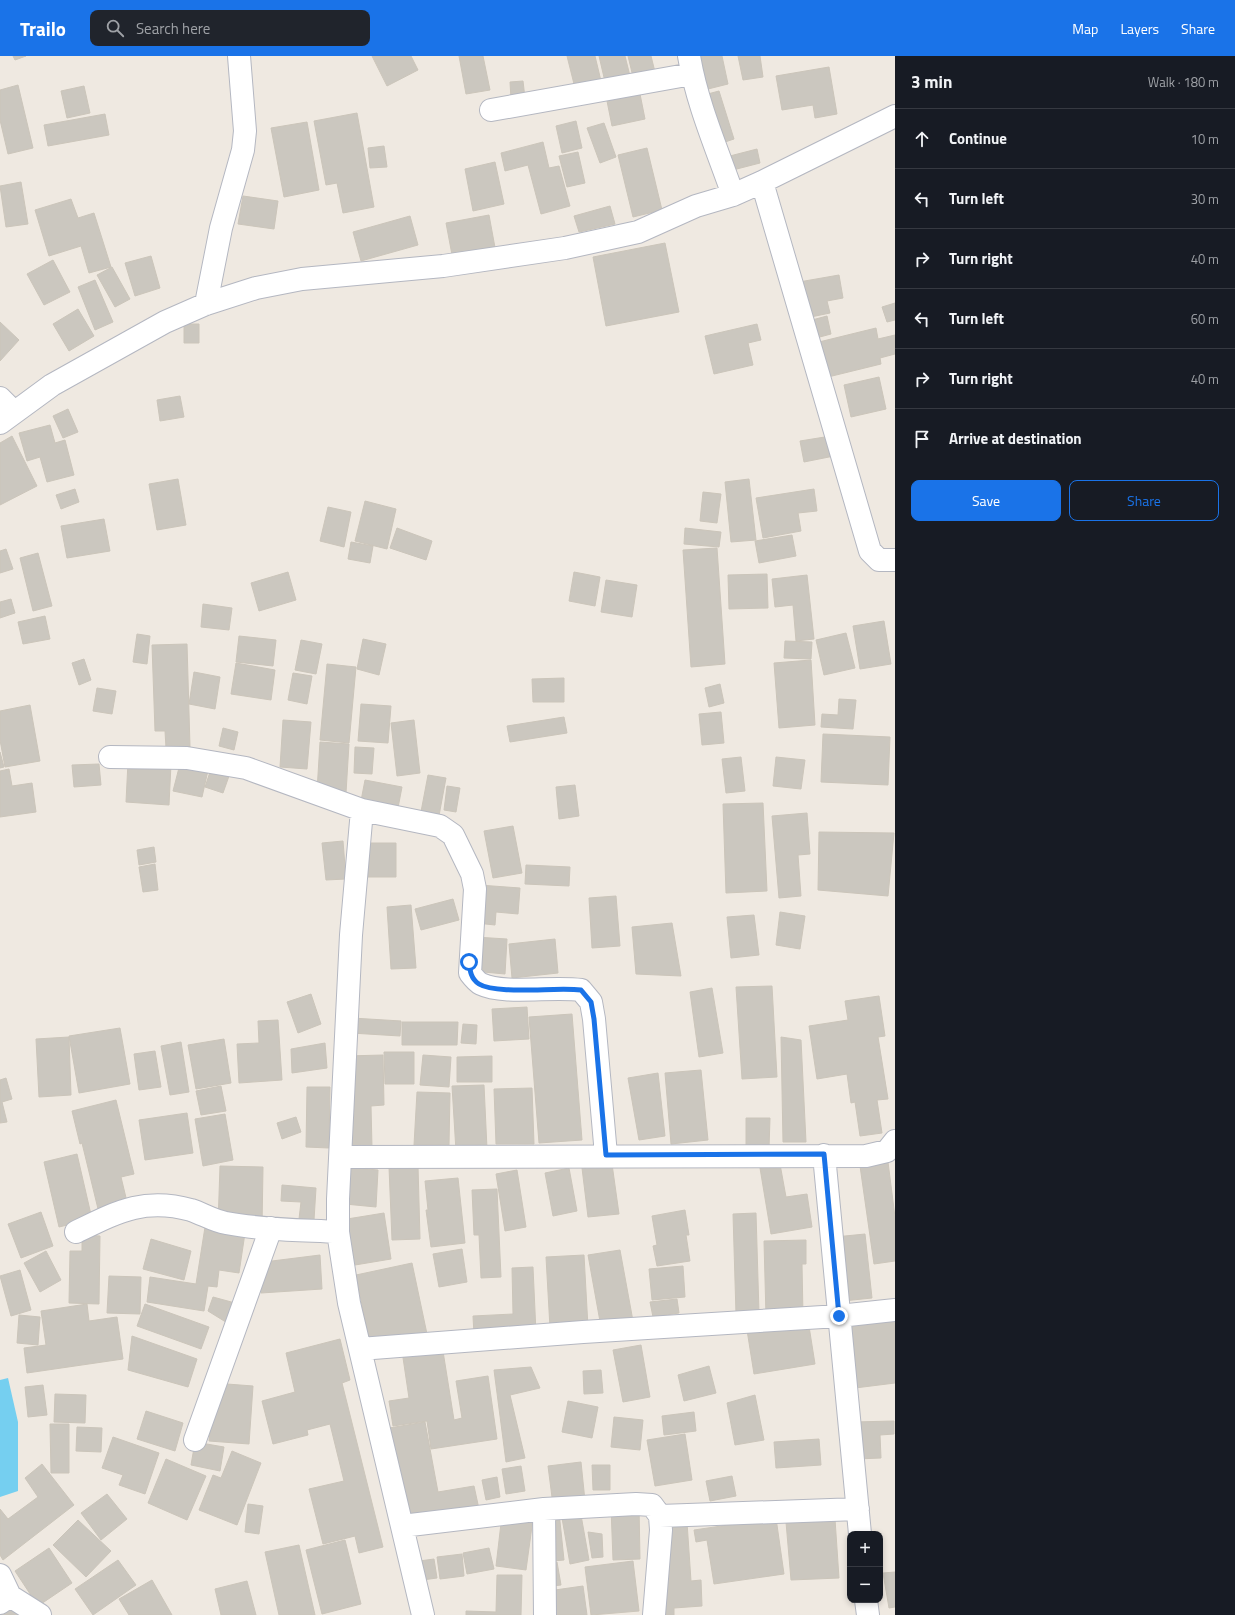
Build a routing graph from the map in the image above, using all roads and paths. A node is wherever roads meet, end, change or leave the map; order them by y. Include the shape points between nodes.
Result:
1 (239, 56) edge
2 (691, 65) edge
3 (491, 110) dead end
4 (895, 116) edge
5 (762, 182) junction
6 (733, 194) junction
7 (206, 304) junction
8 (5, 411) edge
9 (895, 560) edge
10 (110, 757) dead end
11 (362, 810) junction
12 (895, 1141) edge
13 (824, 1154) junction
14 (606, 1155) junction
15 (341, 1157) junction
16 (271, 1228) junction
17 (76, 1232) dead end
18 (338, 1232) junction
19 (895, 1310) edge
20 (839, 1316) junction
21 (360, 1349) junction
22 (195, 1440) dead end
23 (544, 1509) junction
24 (858, 1510) junction
25 (660, 1516) junction
26 (402, 1526) junction
27 (860, 1531) edge
28 (0, 1574) edge
29 (5, 1600) edge
30 (866, 1603) edge
31 (40, 1615) edge
32 (422, 1615) edge
33 (545, 1615) edge
34 (654, 1615) edge
35 (868, 1615) edge

1 - 7 street via 245,132 243,150 221,228
2 - 3 street
2 - 6 street
4 - 5 street
5 - 6 street
5 - 9 street via 870,550 879,560
6 - 7 street via 696,206 638,232 565,248 444,266 302,279 256,288
7 - 8 street via 165,322
10 - 11 street via 187,758 246,768
11 - 14 street via 440,826 453,835 472,874 475,889 469,962 470,973 479,984 498,989 581,990 591,1002
11 - 15 street via 351,936
12 - 13 street via 887,1151 866,1156
13 - 14 street
13 - 20 street
14 - 15 street
15 - 18 street
16 - 17 street via 225,1223 192,1210 161,1204 141,1206 111,1215
16 - 18 street
16 - 22 street
18 - 21 street via 349,1303
19 - 20 street
20 - 21 street
20 - 24 street
21 - 26 street
23 - 25 street via 641,1504 652,1505
23 - 26 street
23 - 33 street
24 - 25 street
24 - 27 street
25 - 34 street
26 - 32 street
28 - 29 street
29 - 31 street
30 - 35 street

